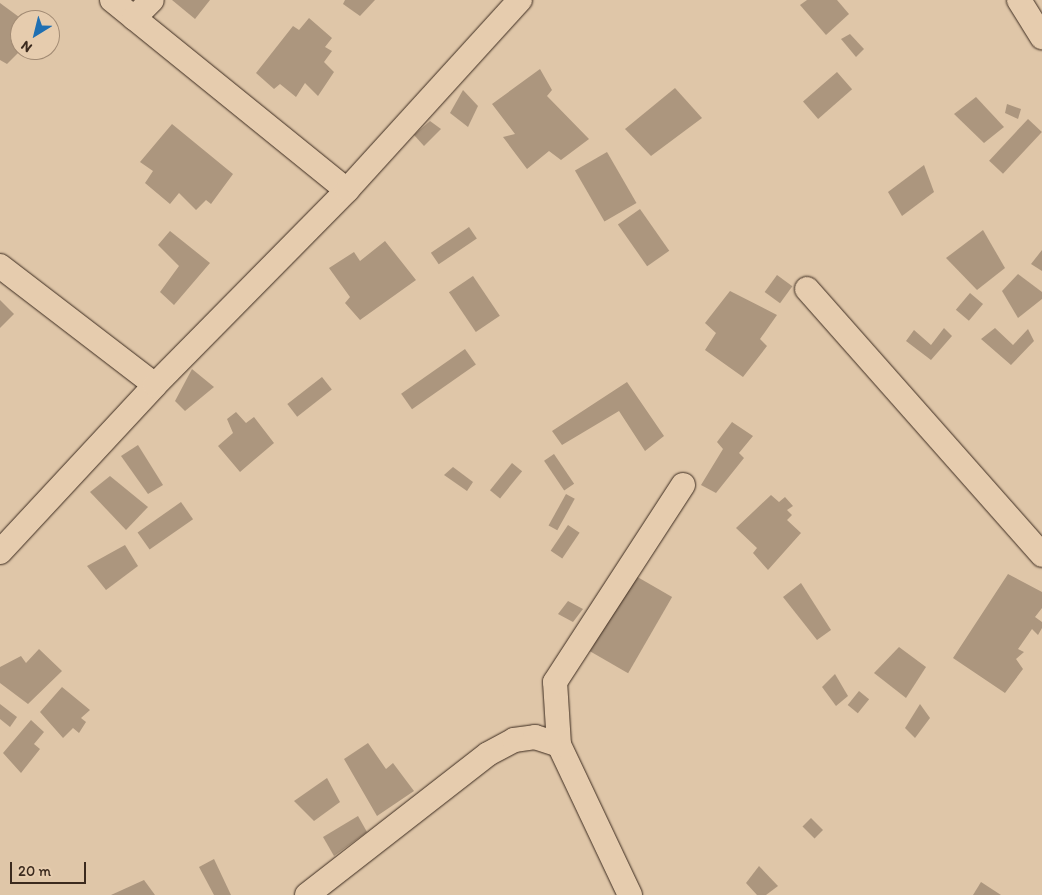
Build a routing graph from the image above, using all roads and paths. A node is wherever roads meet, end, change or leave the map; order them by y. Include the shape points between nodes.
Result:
1 (112, 0) edge
2 (152, 0) edge
3 (520, 0) edge
4 (1019, 0) edge
5 (134, 18) junction
6 (1042, 37) edge
7 (347, 190) junction
8 (0, 266) edge
9 (807, 289) dead end
10 (155, 385) junction
11 (684, 485) dead end
12 (0, 552) edge
13 (1042, 555) edge
14 (559, 745) junction
15 (307, 895) edge
16 (630, 895) edge

1 - 5 street
2 - 5 street
3 - 7 street
4 - 6 street
5 - 7 street
7 - 10 street
8 - 10 street
9 - 13 street
10 - 12 street
11 - 14 street via 561,671 556,682
14 - 15 street via 536,737 514,740 488,754
14 - 16 street

